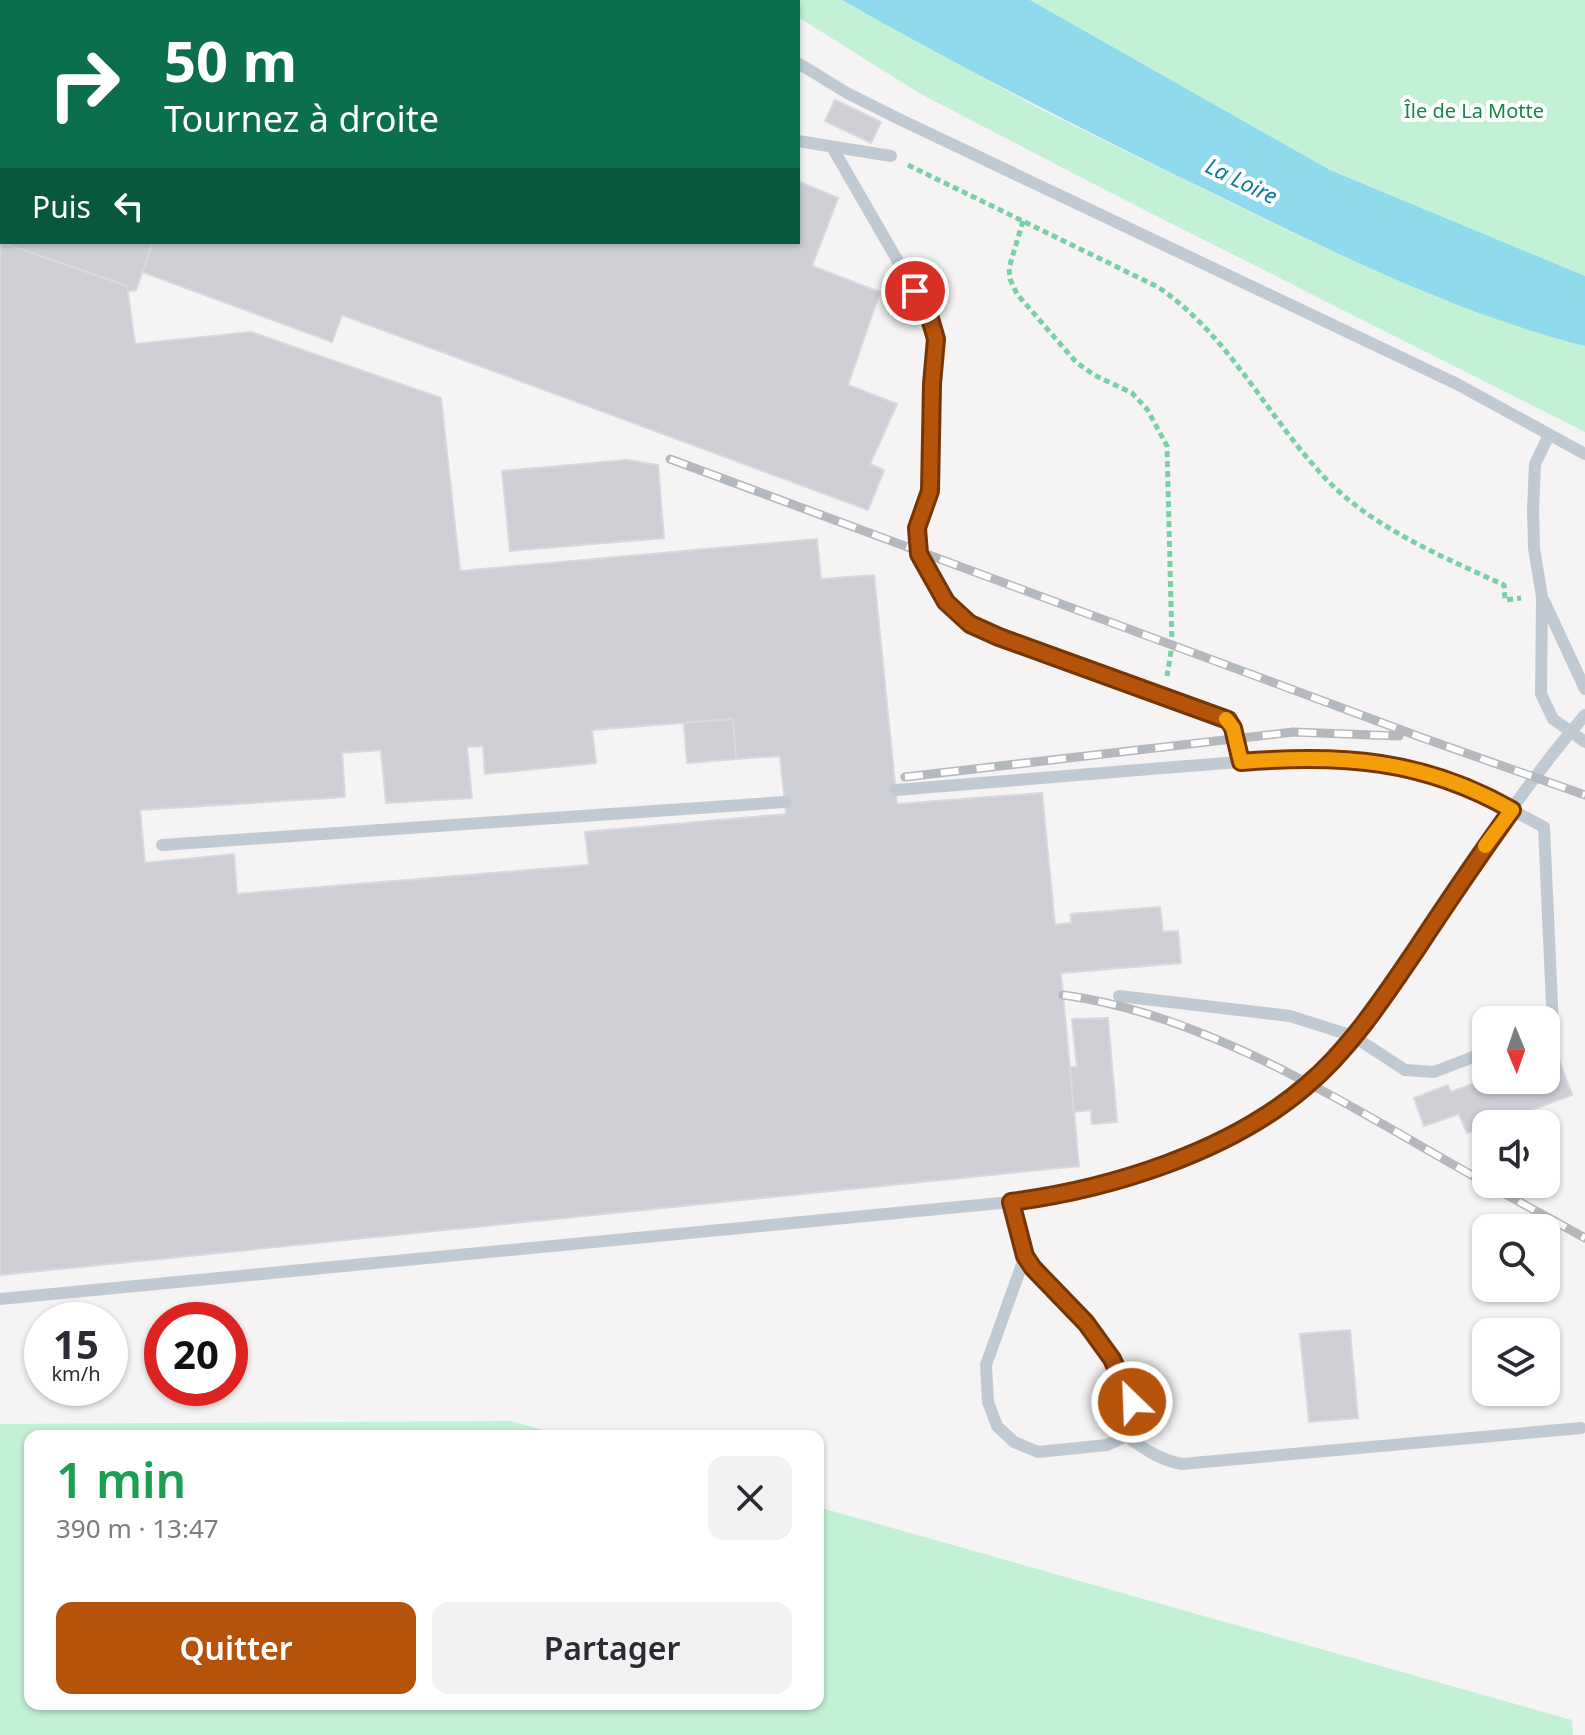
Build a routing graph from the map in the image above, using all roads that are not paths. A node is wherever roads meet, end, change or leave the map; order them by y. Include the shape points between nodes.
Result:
1 (800, 64) edge
2 (800, 141) edge
3 (832, 147) junction
4 (891, 156) road end
5 (1549, 435) junction
6 (1585, 454) edge
7 (1542, 597) junction
8 (1585, 689) edge
9 (1585, 715) edge
10 (1570, 733) junction
11 (1585, 742) edge
12 (1241, 762) junction
13 (896, 790) dead end
14 (785, 802) dead end
15 (1512, 810) junction
16 (162, 845) dead end
17 (1119, 996) dead end
18 (1552, 1006) edge
19 (1353, 1036) junction
20 (1472, 1057) edge
21 (1011, 1202) junction
22 (1025, 1256) junction
23 (0, 1299) edge
24 (1581, 1428) dead end
25 (1126, 1436) junction

1 - 5 lane via 873,106 1403,358
2 - 3 lane
3 - 4 lane
3 - 12 lane via 929,315 936,339 930,491 917,528 919,554 946,602 970,624 999,637 1228,720
5 - 6 lane
5 - 7 lane via 1534,478 1534,548
7 - 8 lane
7 - 10 lane via 1541,694 1553,719
9 - 10 lane
10 - 11 lane
10 - 15 lane
12 - 13 lane
12 - 15 lane via 1326,758 1387,764 1446,778
14 - 16 lane
15 - 18 lane via 1544,827
15 - 19 lane
17 - 19 lane via 1290,1016
19 - 20 lane via 1405,1070 1434,1072
19 - 21 lane via 1308,1085 1274,1112 1207,1149 1086,1187
21 - 22 lane
21 - 23 lane
22 - 25 lane via 1112,1359 1132,1399
22 - 25 lane via 986,1365 988,1402 997,1426 1014,1442 1038,1452 1107,1445
24 - 25 lane via 1182,1464 1147,1452

